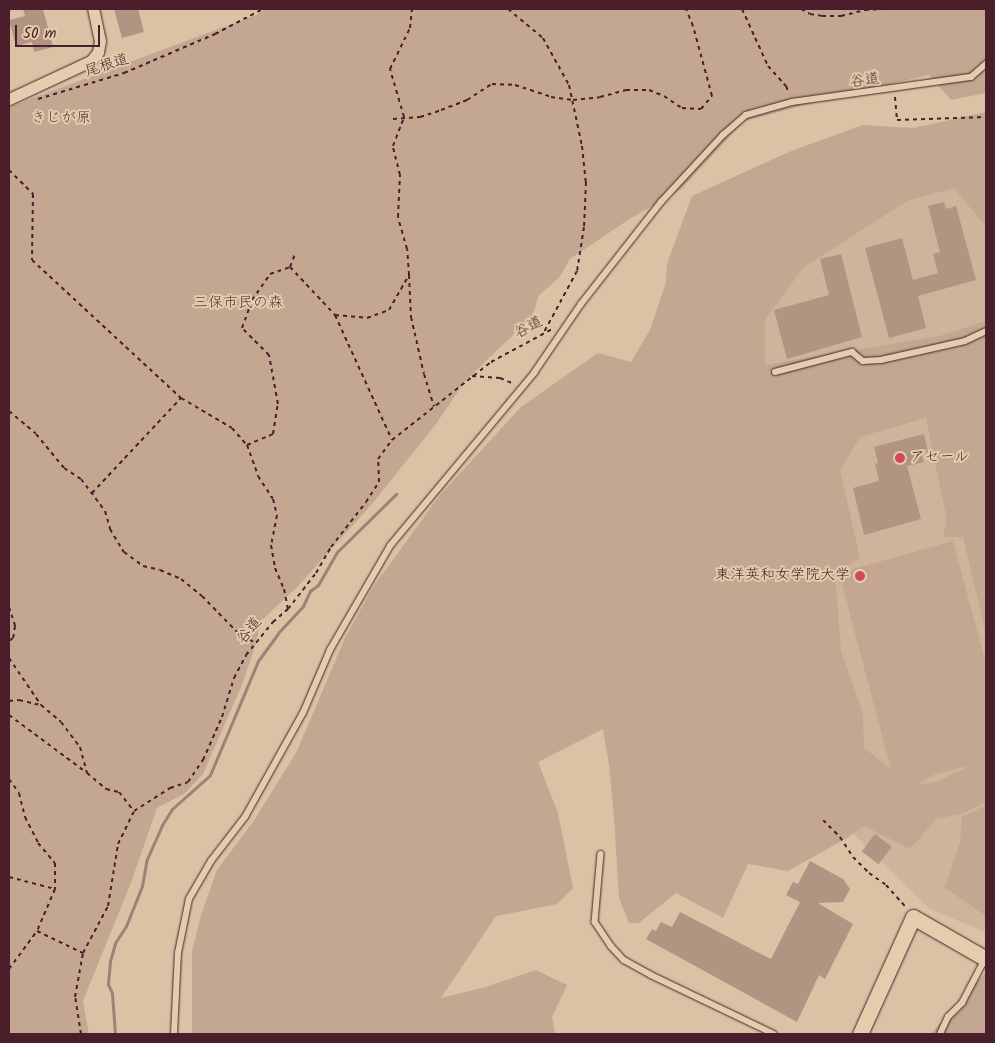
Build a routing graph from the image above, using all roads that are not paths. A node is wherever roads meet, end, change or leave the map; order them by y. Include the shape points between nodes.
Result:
1 (93, 9) edge
2 (986, 64) edge
3 (9, 99) edge
4 (986, 332) edge
5 (775, 372) dead end
6 (601, 854) dead end
7 (986, 959) edge
8 (174, 1034) edge
9 (774, 1034) edge
10 (860, 1034) edge
11 (940, 1034) edge

1 - 3 street via 100,41 98,52 91,61
2 - 8 lane, 谷道 via 971,78 792,102 746,115 661,202 522,387 390,546 330,650 303,713 245,817 211,861 189,899 178,953
4 - 5 lane via 939,348 881,360 863,361 852,352
6 - 9 lane via 595,922 624,960
7 - 10 street via 913,917
7 - 11 lane via 962,1003 948,1017

